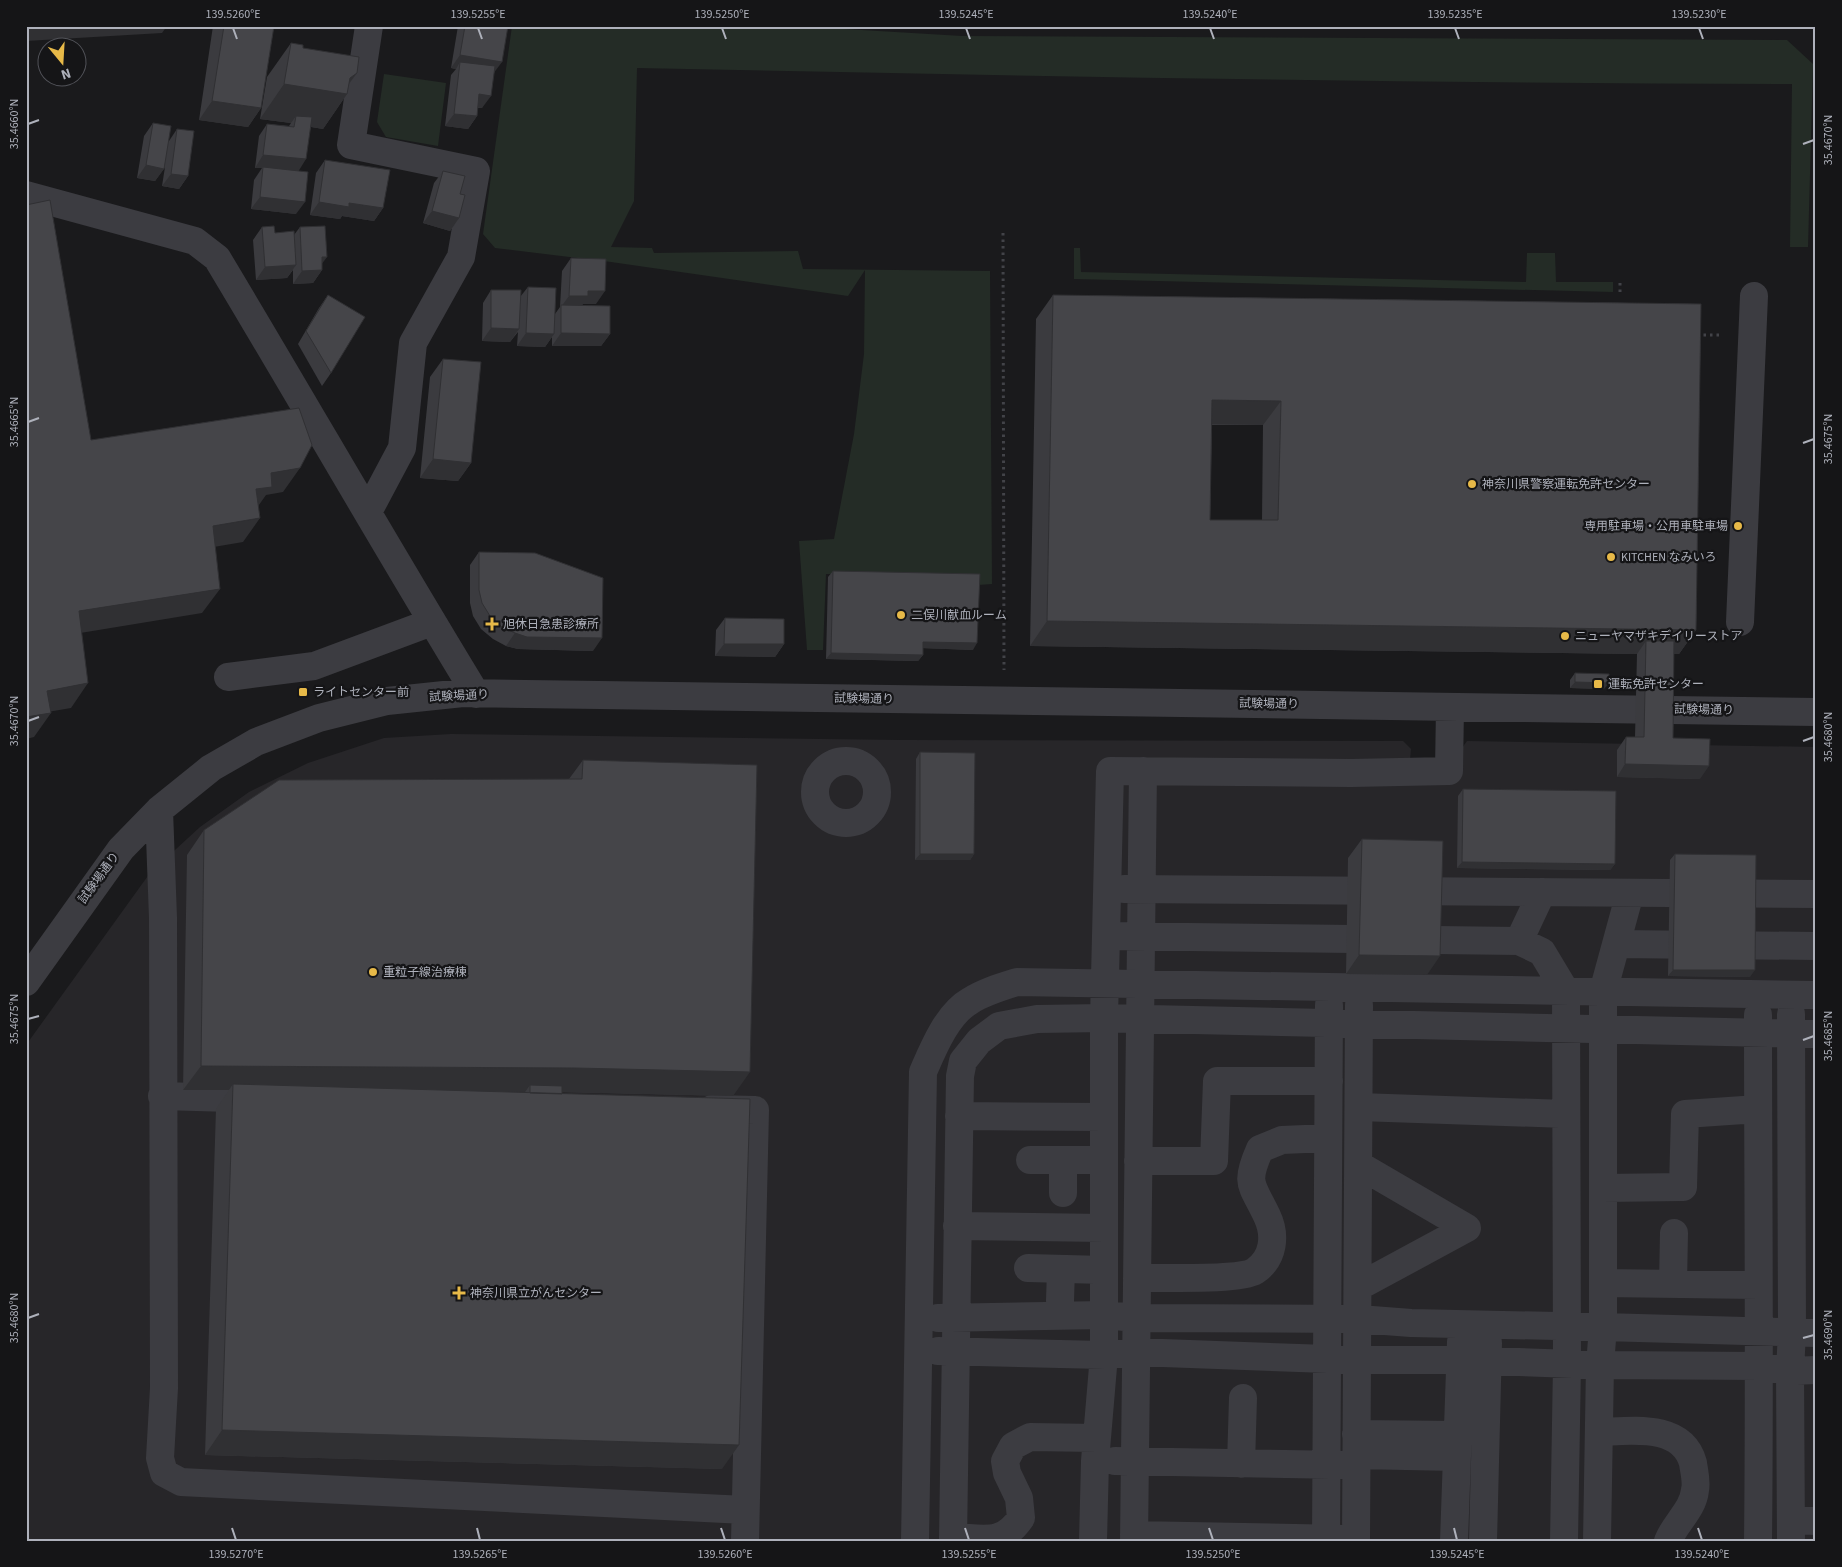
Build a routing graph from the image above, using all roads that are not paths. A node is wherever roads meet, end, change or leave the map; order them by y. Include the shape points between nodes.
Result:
1 (369, 26) edge
2 (26, 195) edge
3 (1754, 296) dead end
4 (368, 512) junction
5 (432, 622) junction
6 (1740, 622) dead end
7 (228, 677) dead end
8 (476, 694) junction
9 (1450, 707) junction
10 (1816, 712) edge
11 (1143, 771) junction
12 (159, 810) junction
13 (1107, 889) junction
14 (1142, 889) junction
15 (1542, 892) junction
16 (1630, 893) junction
17 (1816, 894) edge
18 (1106, 936) junction
19 (1141, 936) junction
20 (1519, 941) junction
21 (1617, 944) junction
22 (1816, 946) edge
23 (26, 982) edge
24 (1105, 982) junction
25 (1140, 983) junction
26 (1330, 986) junction
27 (1359, 989) junction
28 (1566, 992) junction
29 (1603, 992) junction
30 (1758, 994) junction
31 (1803, 995) edge
32 (1104, 1018) junction
33 (1140, 1019) junction
34 (1329, 1024) junction
35 (1359, 1024) junction
36 (1566, 1028) junction
37 (1603, 1029) junction
38 (1758, 1032) junction
39 (1803, 1033) edge
40 (1328, 1081) junction
41 (162, 1096) junction
42 (291, 1099) edge
43 (1359, 1108) junction
44 (686, 1109) edge
45 (1758, 1109) junction
46 (1566, 1114) junction
47 (959, 1116) junction
48 (1104, 1117) junction
49 (1328, 1138) junction
50 (1030, 1160) dead end
51 (1104, 1160) junction
52 (1063, 1161) junction
53 (1138, 1161) junction
54 (1359, 1165) junction
55 (1603, 1188) junction
56 (1062, 1193) dead end
57 (958, 1226) junction
58 (1104, 1228) junction
59 (1674, 1233) dead end
60 (1028, 1268) dead end
61 (1061, 1269) junction
62 (1104, 1270) junction
63 (1137, 1278) junction
64 (1603, 1283) junction
65 (1673, 1284) junction
66 (1758, 1285) junction
67 (1358, 1287) junction
68 (1060, 1301) dead end
69 (1104, 1315) junction
70 (919, 1318) junction
71 (956, 1318) junction
72 (1136, 1318) junction
73 (1327, 1319) junction
74 (1358, 1319) junction
75 (1462, 1324) junction
76 (1489, 1324) junction
77 (1566, 1326) junction
78 (1603, 1327) junction
79 (1758, 1331) junction
80 (1804, 1332) edge
81 (918, 1351) junction
82 (956, 1351) junction
83 (1135, 1352) junction
84 (1104, 1355) junction
85 (1327, 1359) junction
86 (1356, 1360) junction
87 (1460, 1360) junction
88 (1486, 1361) junction
89 (1567, 1364) junction
90 (1600, 1365) junction
91 (1760, 1366) junction
92 (1803, 1370) edge
93 (1243, 1398) dead end
94 (1599, 1432) junction
95 (1457, 1446) junction
96 (1096, 1450) junction
97 (1356, 1451) junction
98 (1134, 1461) junction
99 (1242, 1464) junction
100 (1326, 1464) junction
101 (745, 1510) junction
102 (1799, 1527) edge
103 (1134, 1538) edge
104 (953, 1539) edge
105 (1240, 1539) edge
106 (1326, 1540) edge
107 (1356, 1540) edge
108 (745, 1541) edge
109 (915, 1541) edge
110 (1093, 1541) edge
111 (1454, 1541) edge
112 (1483, 1541) edge
113 (1564, 1541) edge
114 (1597, 1541) edge
115 (1668, 1541) edge
116 (1758, 1541) edge

1 - 4 street via 351,145 476,171 461,257 413,343 402,448
2 - 4 street via 195,241 217,258
3 - 6 street
4 - 5 street
5 - 7 street via 314,666
5 - 8 street
8 - 9 street, 試験場通り
8 - 12 street, 試験場通り via 387,701 319,718 256,742 211,768
9 - 10 street, 試験場通り
9 - 11 street via 1449,771
11 - 13 street via 1110,771
11 - 14 street
12 - 23 street, 試験場通り via 121,849
12 - 41 street via 163,918
13 - 14 street
13 - 18 street
14 - 15 street
14 - 19 street
15 - 16 street
15 - 20 street
16 - 17 street
16 - 21 street
18 - 19 street
18 - 24 street
19 - 20 street
19 - 25 street
20 - 28 street via 1542,952
21 - 22 street
21 - 29 street
24 - 25 street
24 - 32 street
24 - 70 street via 1017,982 996,988 968,1002 938,1038 923,1072
25 - 26 street
25 - 33 street
26 - 27 street
26 - 34 street
27 - 28 street
27 - 35 street
28 - 29 street
28 - 36 street
29 - 30 street
29 - 37 street
30 - 31 street
30 - 38 street
31 - 39 street
32 - 33 street
32 - 47 street via 1037,1019 999,1026 979,1040 963,1061
32 - 48 street
33 - 34 street
33 - 53 street
34 - 35 street
34 - 40 street
35 - 36 street
35 - 43 street
36 - 37 street
36 - 46 street
37 - 38 street
37 - 55 street
38 - 39 street
38 - 45 street
39 - 80 street
40 - 49 street
40 - 53 street via 1217,1081 1214,1160
41 - 42 street
41 - 101 street via 164,1388 160,1458 164,1473 181,1482
43 - 46 street
43 - 54 street
44 - 101 street via 755,1110
45 - 55 street via 1685,1114 1683,1187
45 - 66 street
46 - 77 street
47 - 48 street
47 - 57 street
48 - 51 street
49 - 63 street via 1282,1140 1260,1149 1250,1179 1273,1236 1270,1256 1255,1271 1238,1276
49 - 73 street
50 - 52 street
51 - 52 street
51 - 58 street
52 - 56 street
53 - 63 street
54 - 67 street
54 - 67 street via 1468,1228
55 - 64 street
57 - 58 street
57 - 71 street
58 - 62 street
59 - 65 street
60 - 61 street
61 - 62 street
61 - 68 street
62 - 69 street
63 - 72 street
64 - 65 street
64 - 78 street
65 - 66 street
66 - 79 street
67 - 74 street
69 - 71 street
69 - 72 street
69 - 84 street
70 - 71 street
70 - 81 street
71 - 82 street
72 - 73 street
72 - 83 street
73 - 74 street
73 - 85 street
74 - 75 street
74 - 86 street
75 - 76 street
75 - 87 street
76 - 77 street
76 - 88 street
77 - 78 street
77 - 89 street
78 - 79 street
78 - 90 street
79 - 80 street
79 - 91 street
80 - 92 street
81 - 82 street
81 - 109 street
82 - 84 street
82 - 104 street
83 - 84 street
83 - 85 street
83 - 98 street
84 - 96 street
85 - 86 street
85 - 100 street
86 - 87 street
86 - 97 street
87 - 88 street
87 - 95 street
88 - 89 street
88 - 112 street
89 - 90 street
89 - 113 street
90 - 91 street
90 - 94 street
91 - 92 street
91 - 116 street
92 - 102 street
93 - 99 street
94 - 114 street
94 - 115 street via 1648,1431 1664,1434 1679,1442 1690,1454 1696,1490
95 - 97 street
95 - 111 street
96 - 98 street
96 - 104 street via 1030,1437 1013,1446 1005,1462 1018,1498 1021,1518 1013,1529 998,1538
96 - 110 street
97 - 100 street
97 - 107 street
98 - 99 street
98 - 103 street
99 - 100 street
100 - 106 street
101 - 108 street
103 - 105 street
105 - 106 street
106 - 107 street

